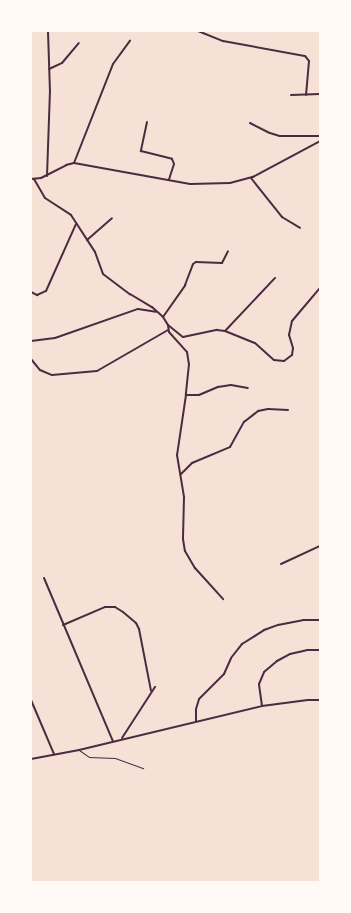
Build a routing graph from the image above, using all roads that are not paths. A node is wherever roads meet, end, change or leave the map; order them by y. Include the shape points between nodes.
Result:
1 (48, 31) edge
2 (198, 31) edge
3 (130, 41) dead end
4 (79, 43) dead end
5 (49, 68) junction
6 (320, 94) edge
7 (291, 95) dead end
8 (306, 95) junction
9 (147, 122) dead end
10 (250, 123) dead end
11 (320, 136) edge
12 (320, 141) edge
13 (74, 163) junction
14 (47, 176) junction
15 (250, 178) junction
16 (32, 179) edge
17 (169, 179) junction
18 (112, 218) dead end
19 (76, 224) junction
20 (300, 228) dead end
21 (87, 240) junction
22 (228, 251) dead end
23 (275, 278) dead end
24 (320, 288) edge
25 (31, 292) edge
26 (158, 312) junction
27 (163, 317) junction
28 (168, 325) junction
29 (168, 330) junction
30 (225, 331) junction
31 (31, 341) edge
32 (31, 359) edge
33 (33, 364) edge
34 (248, 388) dead end
35 (186, 395) junction
36 (288, 410) dead end
37 (181, 474) junction
38 (320, 546) edge
39 (281, 564) dead end
40 (44, 578) dead end
41 (223, 599) dead end
42 (320, 620) edge
43 (63, 625) junction
44 (320, 650) edge
45 (155, 687) dead end
46 (151, 691) junction
47 (31, 700) edge
48 (320, 700) edge
49 (262, 706) junction
50 (196, 721) junction
51 (122, 738) junction
52 (113, 741) junction
53 (79, 750) junction
54 (54, 755) junction
55 (31, 758) edge
56 (143, 768) dead end

1 - 5 street
2 - 8 street via 223,41 305,56 309,61
3 - 13 street via 113,64
4 - 5 street via 62,63
5 - 14 street
6 - 8 street
7 - 8 street
9 - 17 street via 141,152 172,159 174,164
10 - 11 street via 280,136
12 - 15 street
13 - 14 street
13 - 17 street
14 - 16 street
15 - 17 street via 230,183 208,184 190,184
15 - 20 street via 282,217
16 - 19 street via 42,195 69,213
18 - 21 street
19 - 21 street
19 - 25 street via 46,291 37,295
21 - 26 street via 95,252 103,274
22 - 27 street via 222,263 193,264 185,285
23 - 30 street
24 - 30 street via 292,321 289,335 293,351 287,360 274,360 255,343
26 - 27 street
26 - 31 street via 141,308 55,338
27 - 28 street
28 - 29 street
28 - 30 street via 183,337 217,330
29 - 33 street via 97,371 52,375
29 - 35 street via 187,352
32 - 33 street
34 - 35 street via 230,385 199,395
35 - 37 street via 177,455
36 - 37 street via 258,411 244,422 230,447 192,463
37 - 41 street via 184,497 182,533 185,551 195,568
38 - 39 street
40 - 43 street
42 - 50 street via 303,620 278,625 264,630 242,644 235,651 224,674 199,699
43 - 46 street via 105,608 115,607 123,612 139,629
43 - 52 street
44 - 49 street via 290,654 264,672 259,684
45 - 46 street
46 - 51 street
47 - 54 street
48 - 49 street
49 - 50 street
50 - 51 street
51 - 52 street
52 - 53 street
53 - 54 street
53 - 56 lane via 89,757 115,758
54 - 55 street

